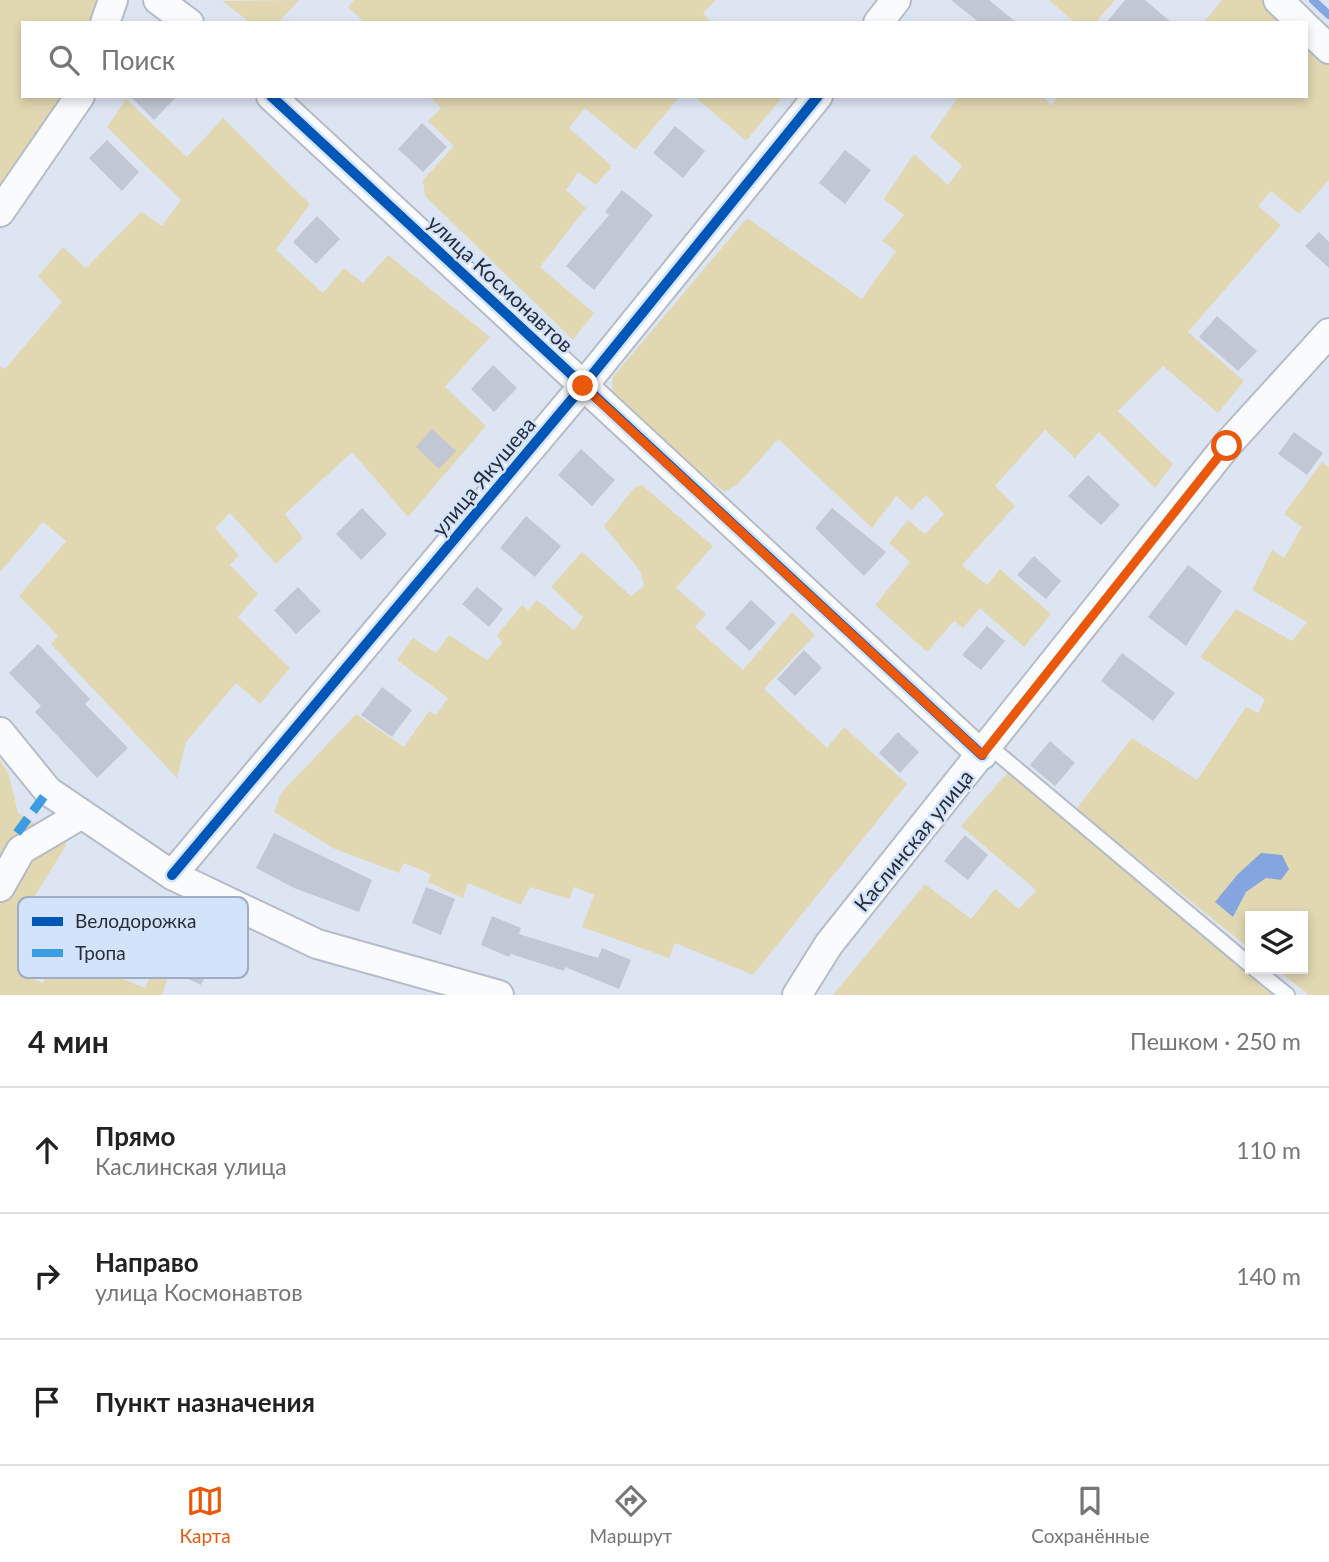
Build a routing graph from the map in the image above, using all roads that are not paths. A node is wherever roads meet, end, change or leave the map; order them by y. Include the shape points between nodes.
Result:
1 (113, 0) edge
2 (158, 0) edge
3 (896, 0) edge
4 (1278, 0) edge
5 (106, 21) edge
6 (187, 21) edge
7 (880, 21) edge
8 (1299, 21) edge
9 (1308, 29) edge
10 (1329, 49) edge
11 (79, 98) edge
12 (273, 98) edge
13 (816, 98) edge
14 (0, 212) edge
15 (1329, 333) edge
16 (583, 386) junction
17 (0, 732) edge
18 (985, 750) junction
19 (82, 814) junction
20 (172, 875) junction
21 (0, 887) edge
22 (218, 897) edge
23 (248, 911) edge
24 (1245, 961) edge
25 (1261, 974) edge
26 (499, 995) edge
27 (797, 995) edge
28 (1287, 995) edge

1 - 5 street
2 - 6 street
3 - 7 street
4 - 8 street
9 - 10 street
11 - 14 street
12 - 16 street, улица Космонавтов
13 - 16 street, улица Якушева
15 - 18 street, Каслинская улица via 1227,446
16 - 18 street, улица Космонавтов
16 - 20 street, улица Якушева
17 - 19 street via 48,791
18 - 24 lane
18 - 27 street, Каслинская улица via 829,944
19 - 20 street
19 - 21 street via 21,850
20 - 22 street
23 - 26 street via 317,944
25 - 28 lane

